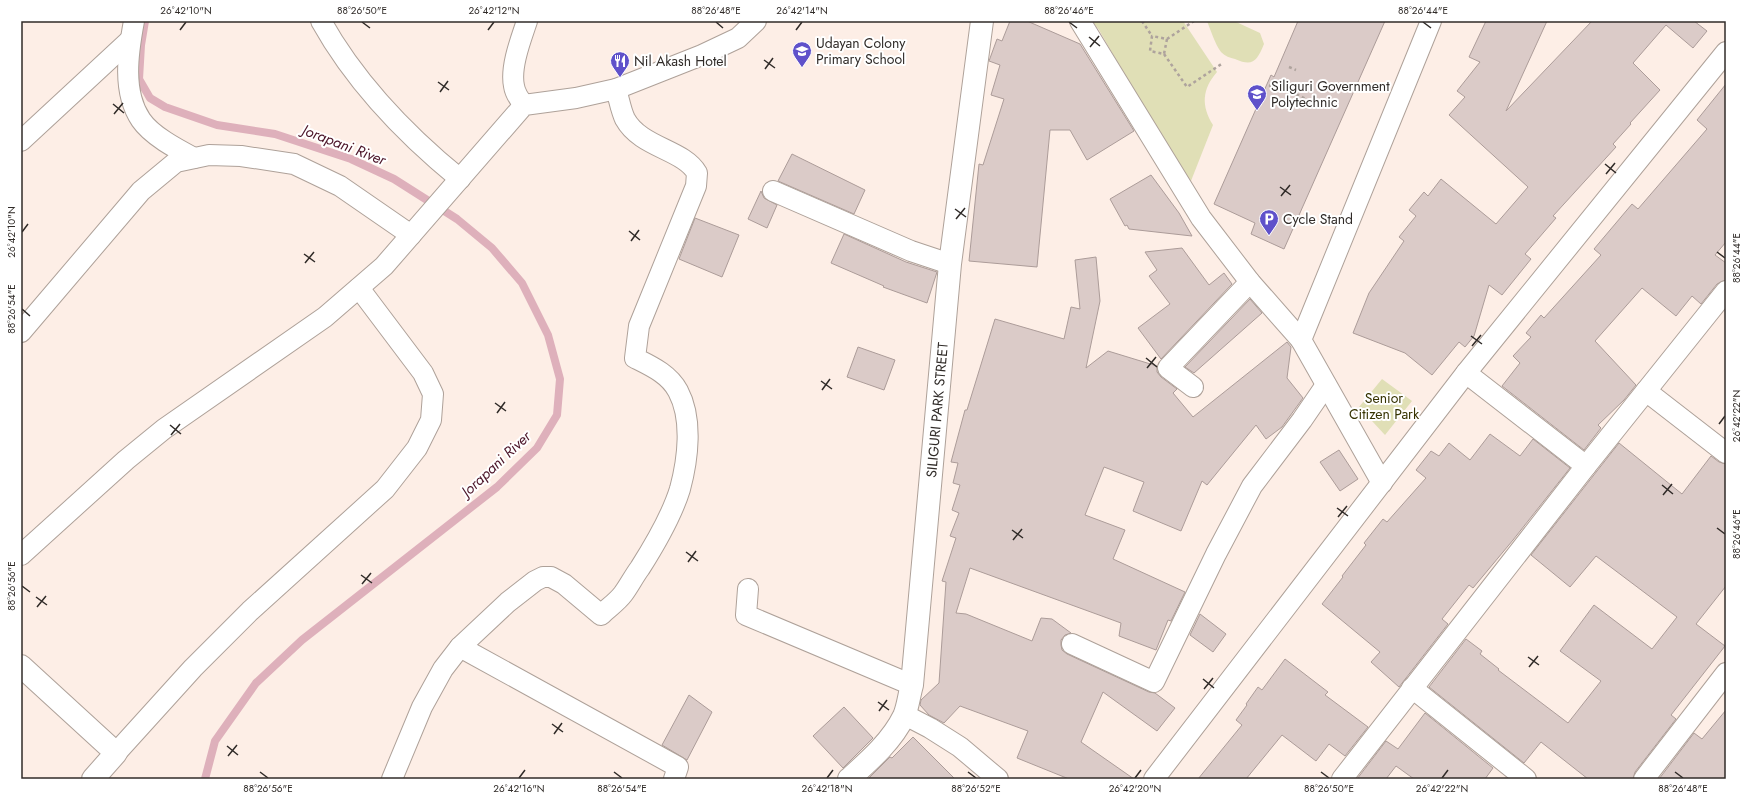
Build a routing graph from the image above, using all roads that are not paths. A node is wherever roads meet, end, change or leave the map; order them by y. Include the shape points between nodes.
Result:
1 (321, 21) edge
2 (527, 21) edge
3 (756, 21) edge
4 (982, 21) edge
5 (1080, 21) edge
6 (1431, 21) edge
7 (132, 30) edge
8 (1726, 52) edge
9 (616, 89) junction
10 (524, 105) junction
11 (21, 141) edge
12 (194, 158) junction
13 (458, 183) junction
14 (773, 191) dead end
15 (414, 232) junction
16 (950, 264) junction
17 (1250, 282) junction
18 (359, 288) junction
19 (1726, 290) edge
20 (21, 332) edge
21 (1301, 340) junction
22 (1466, 373) junction
23 (1326, 384) junction
24 (1193, 387) dead end
25 (1646, 391) junction
26 (1726, 453) edge
27 (1586, 466) junction
28 (1382, 483) junction
29 (21, 555) edge
30 (748, 589) dead end
31 (1072, 644) dead end
32 (460, 647) junction
33 (21, 666) edge
34 (1726, 673) edge
35 (912, 686) junction
36 (1412, 688) junction
37 (905, 715) junction
38 (116, 753) junction
39 (93, 779) edge
40 (392, 779) edge
41 (674, 779) edge
42 (848, 779) edge
43 (998, 779) edge
44 (1154, 779) edge
45 (1342, 779) edge
46 (1526, 779) edge
47 (1644, 779) edge

1 - 13 street via 363,83
2 - 10 street via 514,68 513,84
3 - 9 street via 738,38
4 - 16 street, SILIGURI PARK STREET
5 - 17 street via 1200,218
6 - 21 street
7 - 11 street
7 - 12 street via 129,78 131,102 142,121 166,142
8 - 22 street
9 - 10 street via 576,98
9 - 32 street via 625,119 634,131 645,140 689,163 697,173 696,186 639,326 635,358 654,367 667,378 677,389 684,406 687,433 685,463 679,490 647,556 623,594 601,615 564,584 551,578 543,578 535,581 508,602
10 - 13 street
12 - 15 street via 209,154 294,164 340,186
12 - 20 street via 176,162 141,191
13 - 15 street
14 - 16 street via 911,251
15 - 18 street via 384,266
16 - 35 street, SILIGURI PARK STREET
17 - 21 street
17 - 24 street via 1168,368
18 - 29 street via 325,317 164,429
18 - 38 street via 423,373 433,394 431,420 417,448 385,489 250,611 193,668
19 - 25 street
21 - 23 street
22 - 27 street
22 - 28 street
23 - 28 street
23 - 31 street via 1252,486 1154,682
25 - 26 street
25 - 27 street
27 - 36 street
28 - 44 street
30 - 35 street via 746,615
32 - 40 street via 443,669 422,707
32 - 41 street via 678,767
33 - 38 street
34 - 47 street
35 - 37 street, SILIGURI PARK STREET
36 - 45 street
36 - 46 street
37 - 42 street, SILIGURI PARK STREET via 870,760
37 - 43 street via 960,747
38 - 39 street

